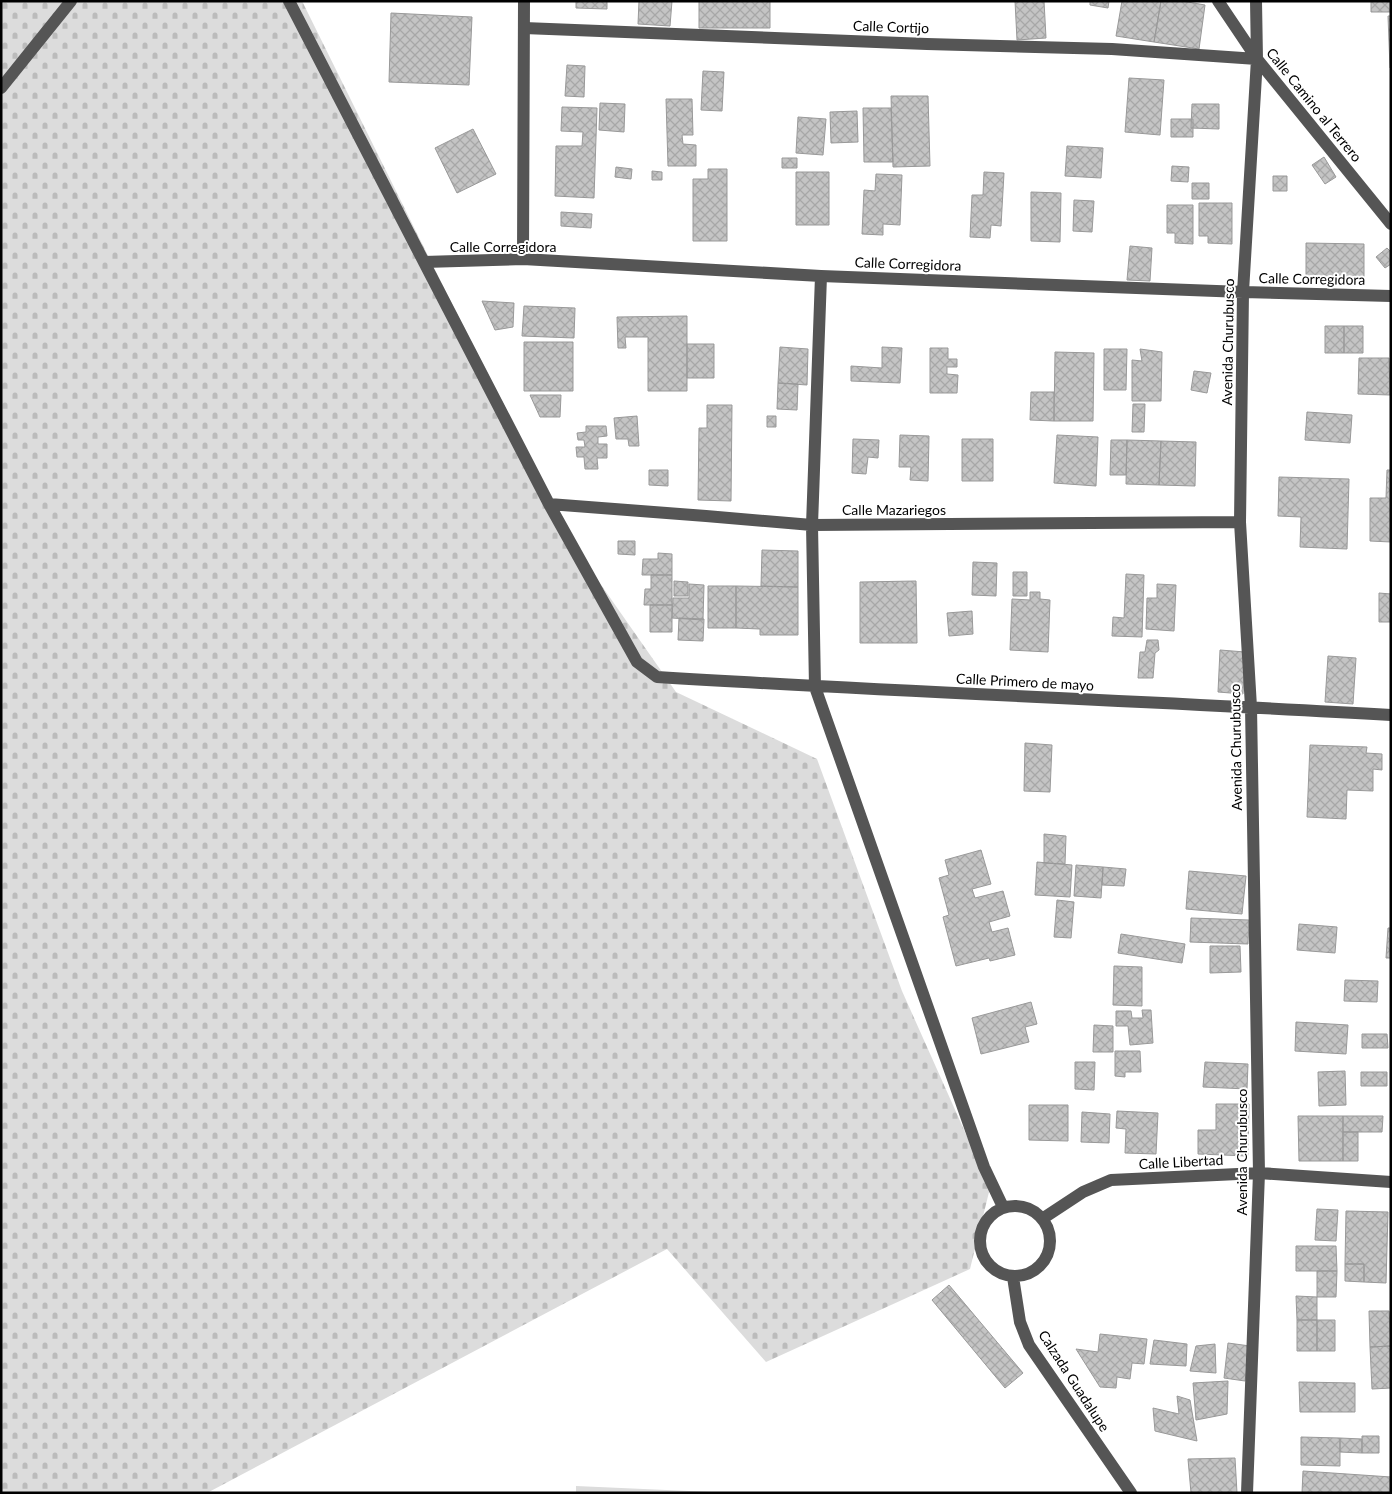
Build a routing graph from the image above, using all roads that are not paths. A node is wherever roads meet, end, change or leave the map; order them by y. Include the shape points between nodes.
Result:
1 (71, 1) edge
2 (289, 1) edge
3 (524, 1) edge
4 (1218, 1) edge
5 (1256, 1) edge
6 (524, 28) junction
7 (1257, 59) junction
8 (1, 88) edge
9 (1391, 224) edge
10 (522, 259) junction
11 (424, 262) junction
12 (821, 276) junction
13 (1243, 292) junction
14 (1391, 296) edge
15 (550, 504) junction
16 (1240, 522) junction
17 (812, 526) junction
18 (815, 687) junction
19 (1251, 707) junction
20 (1391, 715) edge
21 (1259, 1173) junction
22 (1391, 1182) edge
23 (1003, 1207) junction
24 (1042, 1219) junction
25 (1013, 1277) junction
26 (1131, 1493) edge
27 (1247, 1493) edge

1 - 8 street
2 - 11 street
3 - 6 street
4 - 7 street, Calle Camino al Terrero
5 - 7 street, Avenida Churubusco
6 - 7 street, Calle Cortijo via 1112,49
6 - 10 street
7 - 9 street, Calle Camino al Terrero
7 - 13 street, Avenida Churubusco
10 - 11 street, Calle Corregidora
10 - 12 street, Calle Corregidora
11 - 15 street
12 - 13 street, Calle Corregidora
12 - 17 street
13 - 14 street, Calle Corregidora
13 - 16 street, Avenida Churubusco
15 - 17 street, Calle Mazariegos
15 - 18 street, Calle Primero de mayo via 637,662 657,677
16 - 17 street, Calle Mazariegos
16 - 19 street, Avenida Churubusco
17 - 18 street
18 - 19 street, Calle Primero de mayo
18 - 23 street via 984,1167
19 - 20 street, Calle Primero de mayo
19 - 21 street, Avenida Churubusco
21 - 22 street, Calle Libertad
21 - 24 street, Calle Libertad via 1111,1180 1083,1192
21 - 27 street, Avenida Churubusco
23 - 24 street via 1026,1207
23 - 25 street via 984,1222 979,1246 991,1268
24 - 25 street via 1050,1242 1043,1263 1035,1271
25 - 26 street, Calzada Guadalupe via 1020,1322 1029,1345

